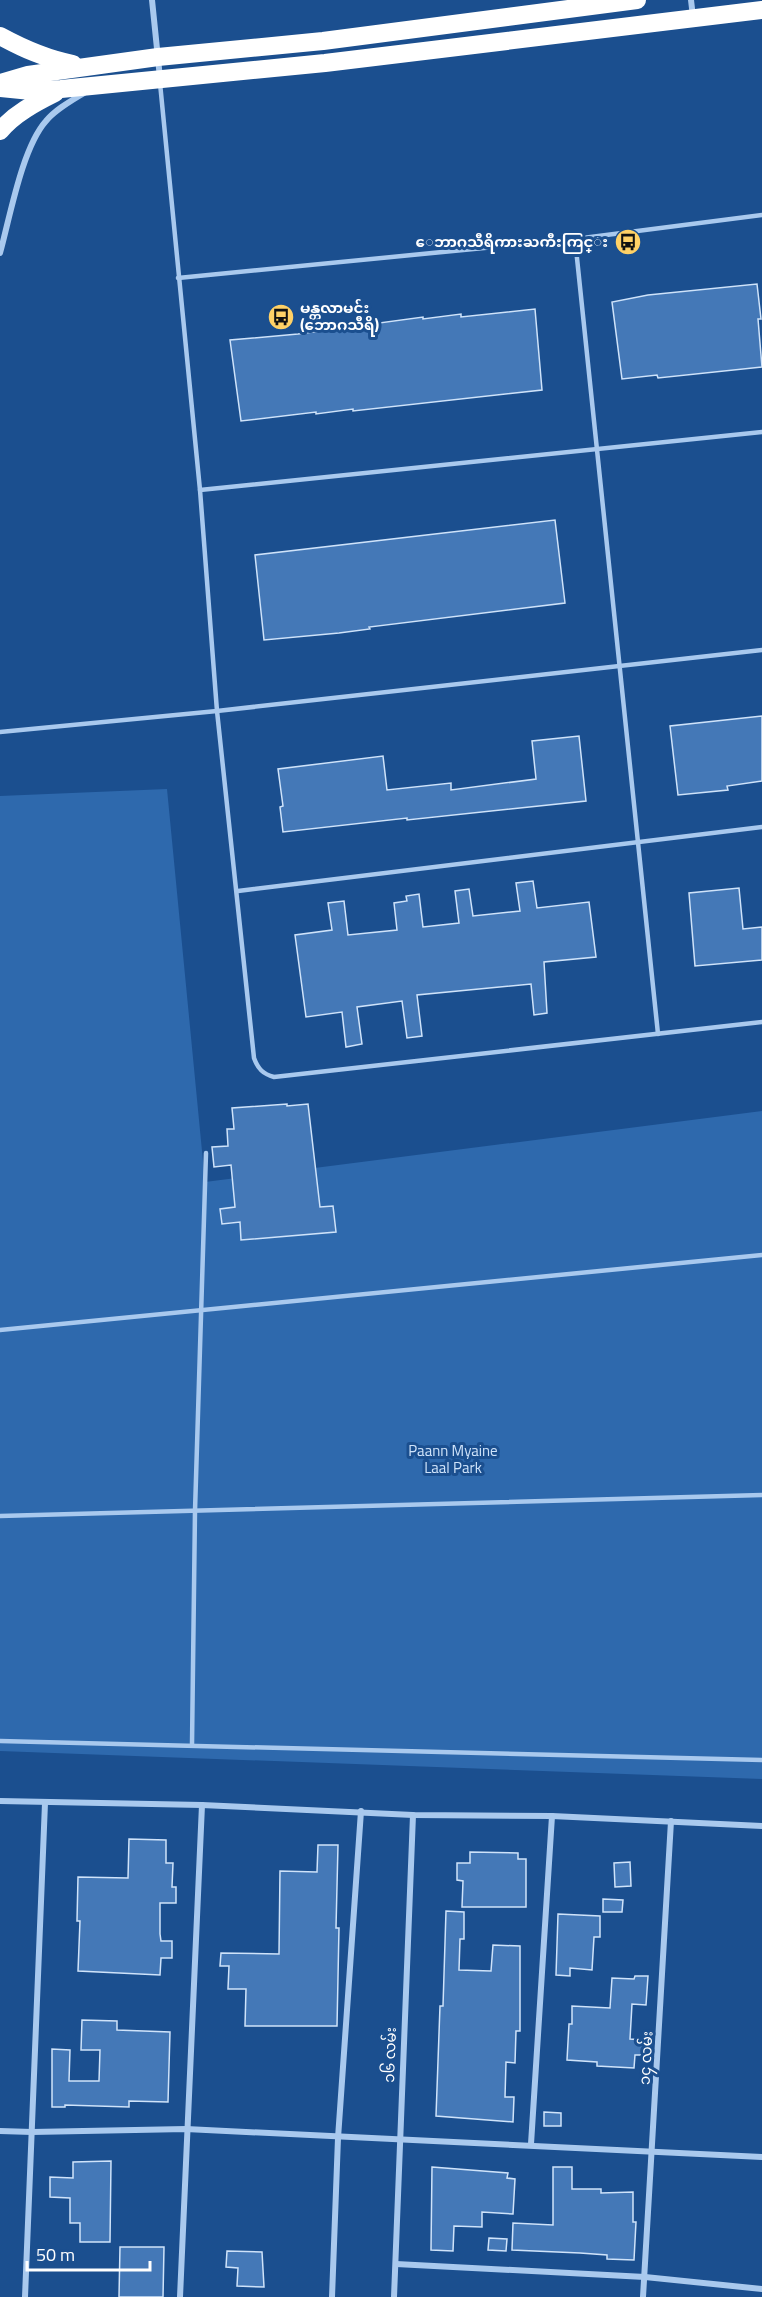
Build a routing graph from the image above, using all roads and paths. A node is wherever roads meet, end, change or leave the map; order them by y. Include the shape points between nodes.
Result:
1 (152, 0) edge
2 (637, 0) edge
3 (692, 9) edge
4 (762, 10) edge
5 (0, 36) edge
6 (158, 57) junction
7 (87, 67) junction
8 (160, 78) junction
9 (0, 83) edge
10 (99, 85) junction
11 (0, 88) edge
12 (61, 89) junction
13 (0, 131) edge
14 (762, 215) edge
15 (575, 239) junction
16 (0, 253) edge
17 (178, 278) junction
18 (762, 432) edge
19 (598, 449) junction
20 (200, 490) junction
21 (762, 650) edge
22 (620, 666) junction
23 (217, 711) junction
24 (0, 732) edge
25 (762, 827) edge
26 (639, 842) junction
27 (238, 891) junction
28 (762, 1022) edge
29 (658, 1034) junction
30 (206, 1153) dead end
31 (762, 1255) edge
32 (201, 1310) junction
33 (0, 1330) edge
34 (762, 1495) edge
35 (195, 1511) junction
36 (0, 1516) edge
37 (0, 1741) edge
38 (192, 1745) junction
39 (762, 1760) edge
40 (0, 1801) edge
41 (45, 1803) junction
42 (202, 1805) junction
43 (361, 1811) junction
44 (413, 1815) junction
45 (552, 1816) junction
46 (671, 1821) junction
47 (762, 1826) edge
48 (186, 2129) junction
49 (0, 2131) edge
50 (32, 2132) junction
51 (338, 2138) junction
52 (399, 2140) junction
53 (531, 2144) junction
54 (653, 2152) junction
55 (762, 2157) edge
56 (396, 2264) junction
57 (645, 2277) junction
58 (762, 2289) edge
59 (25, 2297) edge
60 (180, 2297) edge
61 (332, 2297) edge
62 (394, 2297) edge
63 (644, 2297) edge

1 - 6 street
2 - 6 highway via 323,41
3 - 4 highway
3 - 8 highway via 325,63
5 - 7 highway via 52,61
6 - 7 highway
6 - 8 street
7 - 9 highway
8 - 10 highway
8 - 17 lane
10 - 12 highway
10 - 16 street via 67,103 46,121 31,144
11 - 12 highway via 32,92
12 - 13 highway via 29,106
14 - 15 lane
15 - 17 lane
15 - 19 lane
17 - 20 lane
18 - 19 lane
19 - 20 lane
19 - 22 lane
20 - 23 lane
21 - 22 lane
22 - 23 lane
22 - 26 lane
23 - 24 lane
23 - 27 lane
25 - 26 lane
26 - 27 lane
26 - 29 lane
27 - 29 lane via 254,1058 265,1075
28 - 29 lane
30 - 32 lane
31 - 32 lane
32 - 33 lane
32 - 35 lane
34 - 35 lane
35 - 36 lane
35 - 38 lane
37 - 38 lane
38 - 39 lane
40 - 41 street
41 - 42 street
41 - 50 street
42 - 43 street
42 - 48 street
43 - 44 street
43 - 51 street
44 - 45 street
44 - 52 street, ၁၆ လမ်း
45 - 46 street
45 - 53 street
46 - 47 street
46 - 54 street, ၁၄ လမ်း
48 - 50 street
48 - 51 street
48 - 60 street
49 - 50 street
50 - 59 street
51 - 52 street
51 - 61 street
52 - 53 street
52 - 56 street, ၁၆ လမ်း
53 - 54 street
54 - 55 street
54 - 57 street, ၁၄ လမ်း
56 - 57 street
56 - 62 street, ၁၆ လမ်း
57 - 58 street
57 - 63 street, ၁၄ လမ်း

